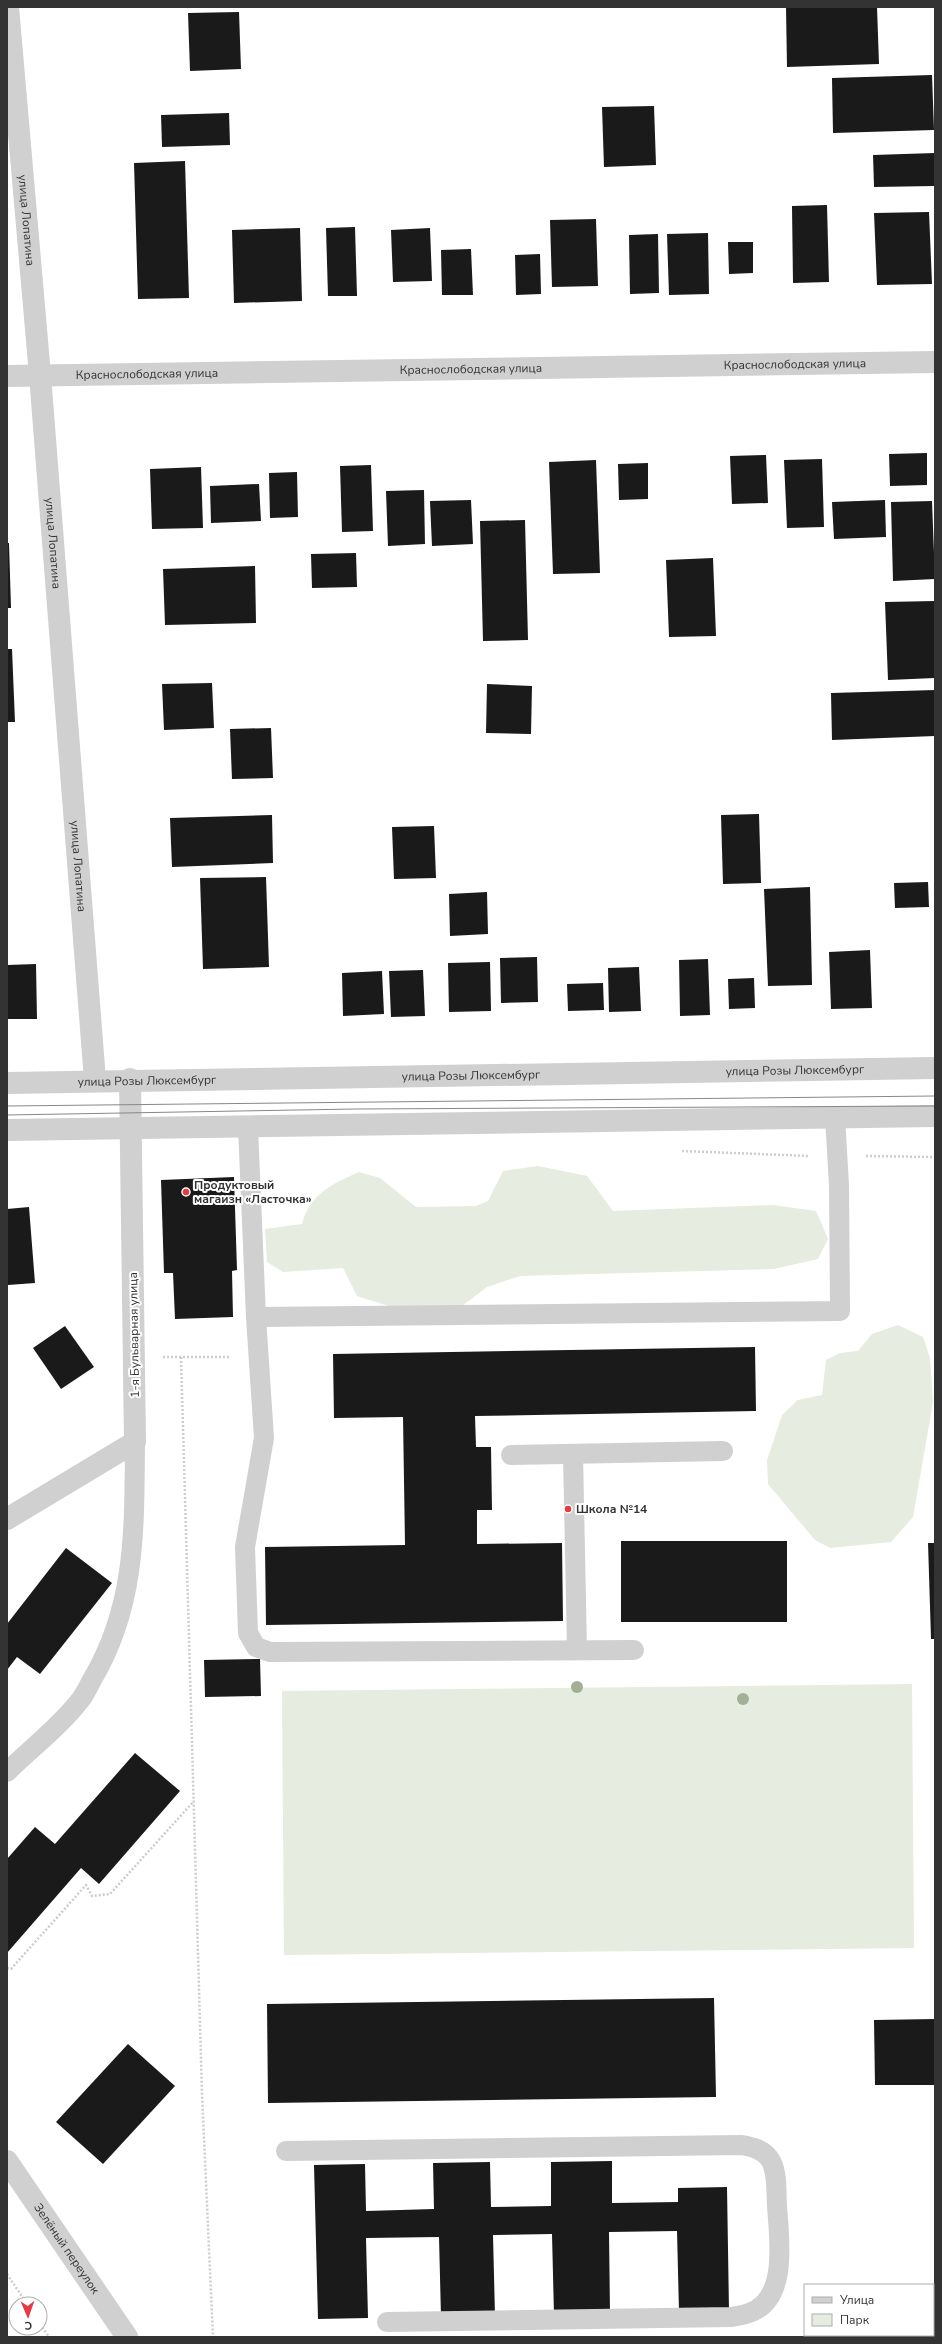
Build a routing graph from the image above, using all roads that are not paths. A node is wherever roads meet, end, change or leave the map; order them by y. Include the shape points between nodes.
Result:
1 (8, 7) edge
2 (935, 362) edge
3 (40, 375) junction
4 (7, 376) edge
5 (935, 1068) edge
6 (130, 1079) junction
7 (95, 1080) junction
8 (7, 1082) edge
9 (935, 1116) edge
10 (835, 1117) junction
11 (248, 1127) junction
12 (131, 1128) junction
13 (7, 1130) edge
14 (256, 1317) junction
15 (135, 1442) junction
16 (723, 1451) dead end
17 (573, 1454) junction
18 (511, 1455) dead end
19 (7, 1519) edge
20 (576, 1650) junction
21 (634, 1650) dead end
22 (7, 1772) edge
23 (286, 2151) dead end
24 (7, 2161) edge
25 (387, 2322) dead end
26 (519, 2329) edge
27 (127, 2337) edge

1 - 3 street, улица Лопатина
2 - 3 street, Краснослободская улица
3 - 4 street, Краснослободская улица
3 - 7 street, улица Лопатина
5 - 6 street, улица Розы Люксембург
6 - 7 street, улица Розы Люксембург
6 - 12 street, 1-я Бульварная улица
7 - 8 street, улица Розы Люксембург
9 - 10 street
10 - 11 street
10 - 14 lane via 840,1311
11 - 12 street
11 - 14 lane
12 - 13 street
12 - 15 street, 1-я Бульварная улица
14 - 20 lane via 264,1438 245,1547 248,1633 256,1647 270,1652
15 - 19 street
15 - 22 lane via 134,1514 129,1573 123,1610 107,1654 78,1704
16 - 17 lane
17 - 18 lane
17 - 20 lane
20 - 21 lane
23 - 26 lane via 742,2145 758,2149 770,2158 775,2174 780,2271 765,2303 751,2313 731,2317
24 - 27 street, Зелёный переулок
25 - 26 lane

